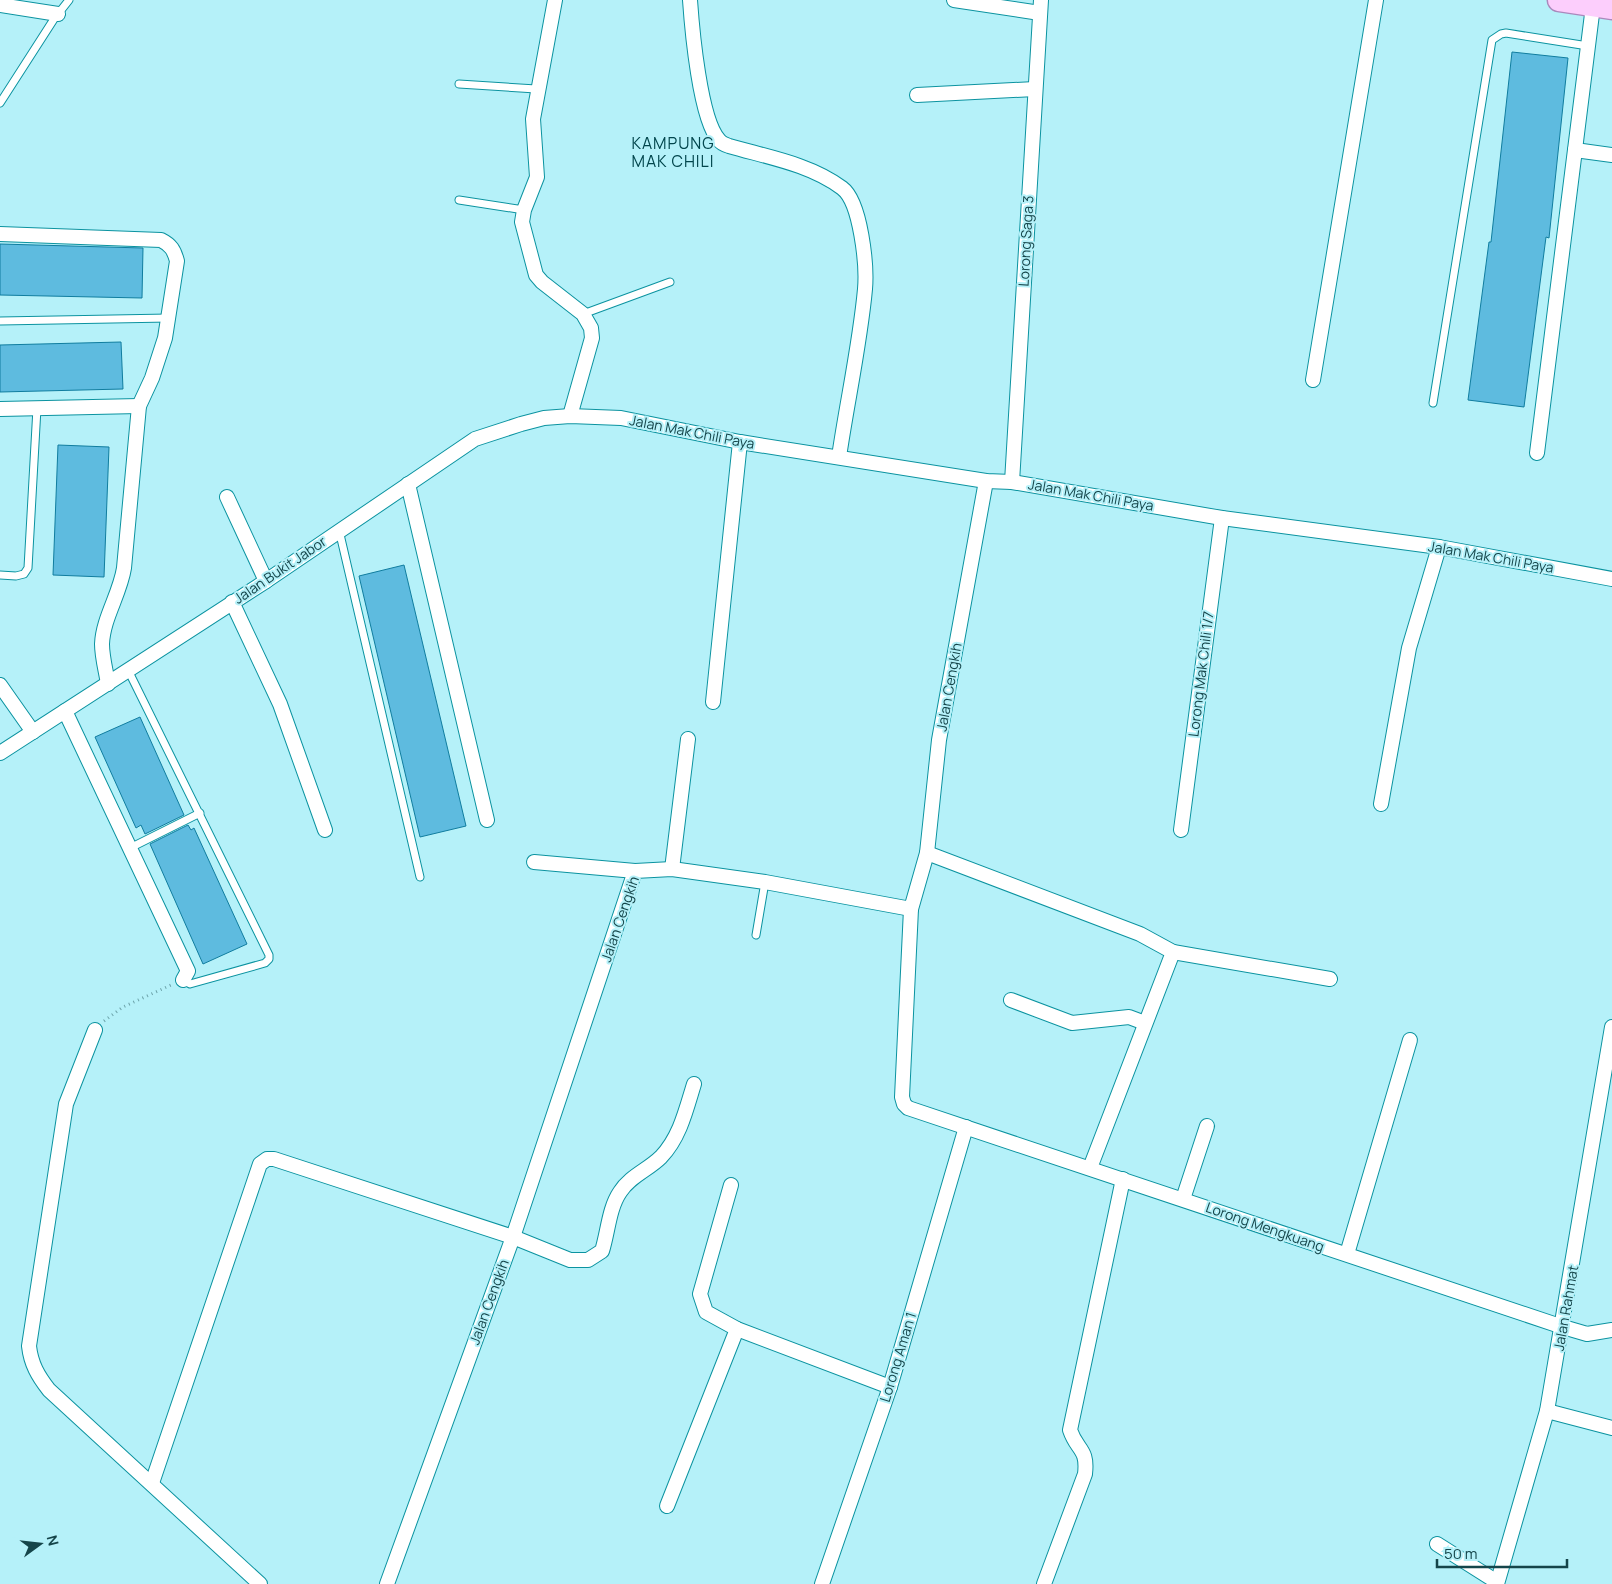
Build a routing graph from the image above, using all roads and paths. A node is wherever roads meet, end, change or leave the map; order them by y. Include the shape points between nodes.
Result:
1 (69, 0) edge
2 (555, 0) edge
3 (690, 0) edge
4 (954, 0) edge
5 (1376, 0) edge
6 (1558, 0) edge
7 (0, 5) edge
8 (1040, 6) edge
9 (1607, 6) edge
10 (58, 14) junction
11 (1588, 46) junction
12 (459, 84) dead end
13 (536, 89) junction
14 (1035, 90) junction
15 (917, 95) dead end
16 (0, 103) edge
17 (1575, 150) junction
18 (1612, 155) edge
19 (459, 200) dead end
20 (524, 210) junction
21 (0, 234) edge
22 (670, 282) dead end
23 (583, 314) junction
24 (169, 318) junction
25 (0, 321) edge
26 (1312, 380) dead end
27 (1433, 403) dead end
28 (139, 406) junction
29 (37, 408) junction
30 (0, 409) edge
31 (570, 416) junction
32 (740, 442) junction
33 (1537, 453) dead end
34 (838, 457) junction
35 (986, 480) junction
36 (1012, 482) junction
37 (408, 484) junction
38 (227, 497) dead end
39 (1222, 518) junction
40 (339, 530) junction
41 (1439, 547) junction
42 (0, 575) edge
43 (1612, 579) edge
44 (266, 581) junction
45 (232, 602) junction
46 (128, 670) junction
47 (108, 684) junction
48 (0, 685) edge
49 (713, 702) dead end
50 (65, 711) junction
51 (33, 732) junction
52 (688, 739) dead end
53 (0, 754) edge
54 (1381, 804) dead end
55 (200, 813) junction
56 (487, 820) dead end
57 (325, 830) dead end
58 (1180, 830) dead end
59 (130, 848) junction
60 (926, 853) junction
61 (534, 862) dead end
62 (672, 869) junction
63 (635, 871) junction
64 (420, 877) dead end
65 (765, 882) junction
66 (911, 909) junction
67 (756, 935) dead end
68 (1173, 952) junction
69 (1330, 979) dead end
70 (183, 980) junction
71 (1011, 1000) dead end
72 (1145, 1023) junction
73 (1612, 1027) edge
74 (95, 1030) joint
75 (1410, 1040) dead end
76 (694, 1084) dead end
77 (1208, 1126) dead end
78 (966, 1127) junction
79 (1090, 1168) junction
80 (1124, 1179) junction
81 (731, 1185) dead end
82 (1183, 1199) junction
83 (512, 1237) junction
84 (1347, 1254) junction
85 (1563, 1327) junction
86 (737, 1328) junction
87 (1612, 1330) edge
88 (890, 1387) junction
89 (1547, 1411) junction
90 (1612, 1428) edge
91 (152, 1483) junction
92 (667, 1506) dead end
93 (1437, 1544) dead end
94 (1497, 1583) edge
95 (260, 1584) edge
96 (387, 1584) edge
97 (822, 1584) edge
98 (1044, 1584) edge

1 - 10 lane
2 - 13 street
3 - 34 street via 694,54 708,113 719,140 729,146 812,171 844,188 853,200 865,259 865,288
4 - 8 street
5 - 26 street
6 - 9 main road
7 - 10 street
8 - 14 street, Lorong Saga 3
9 - 11 street
10 - 16 lane
11 - 17 street
11 - 27 lane via 1506,33 1492,40
12 - 13 lane
13 - 20 street via 533,125 538,177
14 - 15 street
14 - 36 street, Lorong Saga 3
17 - 18 street
17 - 33 street
19 - 20 lane
20 - 23 street via 524,233 536,274
21 - 24 street via 161,240 169,244 177,261
22 - 23 lane
23 - 31 street via 591,328 592,338
24 - 25 lane
24 - 28 street via 159,361
28 - 29 street
28 - 47 street via 122,584 106,623 102,645
29 - 30 street
29 - 42 lane via 28,568 24,574 16,576
31 - 32 street, Jalan Mak Chili Paya via 621,418
31 - 37 street, Jalan Bukit Jabor via 544,418 475,439
32 - 34 street, Jalan Mak Chili Paya
32 - 49 street
34 - 35 street, Jalan Mak Chili Paya
35 - 36 street, Jalan Mak Chili Paya
35 - 60 street, Jalan Cengkih via 939,740
36 - 39 street, Jalan Mak Chili Paya
37 - 40 street, Jalan Bukit Jabor
37 - 56 street
38 - 44 street
39 - 41 street, Jalan Mak Chili Paya
39 - 58 street, Lorong Mak Chili 1/7
40 - 44 street, Jalan Bukit Jabor
40 - 64 lane
41 - 43 street, Jalan Mak Chili Paya
41 - 54 street via 1409,648
44 - 45 street, Jalan Bukit Jabor
45 - 46 street, Jalan Bukit Jabor
45 - 57 street via 280,704
46 - 47 street, Jalan Bukit Jabor
46 - 55 lane
47 - 50 street, Jalan Bukit Jabor
48 - 51 street
50 - 51 street, Jalan Bukit Jabor
50 - 59 street
51 - 53 street, Jalan Bukit Jabor
52 - 62 street
55 - 59 lane
55 - 70 lane via 269,959 265,963 190,984
59 - 70 street via 188,971
60 - 66 street, Jalan Cengkih
60 - 68 street via 1140,934
61 - 63 street
62 - 63 street, Jalan Cengkih
62 - 65 street, Jalan Cengkih
63 - 83 street, Jalan Cengkih
65 - 66 street, Jalan Cengkih
65 - 67 lane
66 - 78 street, Lorong Mengkuang via 902,1097 908,1108
68 - 69 street
68 - 72 street
70 - 74 path via 123,1007
71 - 72 street via 1072,1023 1129,1017
72 - 79 street
73 - 85 street, Jalan Rahmat
74 - 91 street via 66,1104 29,1346 30,1358 49,1390
75 - 84 street
76 - 83 street via 681,1126 671,1145 660,1158 627,1182 615,1200 602,1251 579,1262
77 - 82 street
78 - 79 street, Lorong Mengkuang
78 - 88 street, Lorong Aman 1
79 - 80 street, Lorong Mengkuang
80 - 82 street, Lorong Mengkuang
80 - 98 street via 1070,1430 1087,1461 1085,1474
81 - 86 street via 700,1294 706,1312
82 - 84 street, Lorong Mengkuang
83 - 91 street via 267,1159 260,1164
83 - 96 street, Jalan Cengkih
84 - 85 street, Lorong Mengkuang
85 - 87 street, Lorong Mengkuang via 1587,1334
85 - 89 street, Jalan Rahmat
86 - 88 street
86 - 92 street
88 - 97 street, Lorong Aman 1
89 - 90 street
89 - 94 street, Jalan Rahmat
91 - 95 street
93 - 94 street

